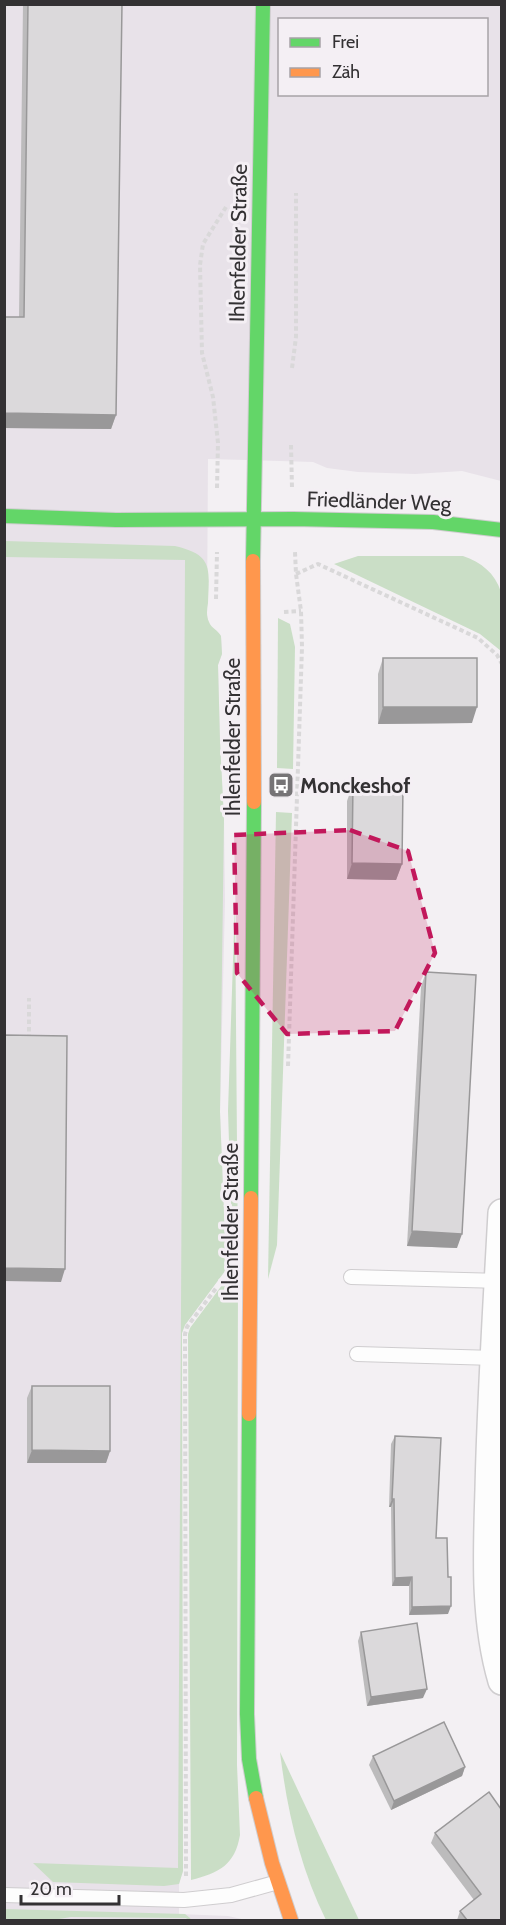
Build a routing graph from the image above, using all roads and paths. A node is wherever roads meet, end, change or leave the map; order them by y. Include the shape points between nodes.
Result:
1 (263, 4) edge
2 (296, 186) dead end
3 (291, 377) dead end
4 (290, 436) dead end
5 (4, 516) edge
6 (254, 519) junction
7 (293, 519) junction
8 (501, 530) edge
9 (296, 574) junction
10 (302, 647) dead end
11 (501, 664) edge
12 (29, 998) dead end
13 (28, 1048) edge
14 (501, 1213) edge
15 (351, 1277) dead end
16 (221, 1281) dead end
17 (500, 1281) edge
18 (357, 1354) dead end
19 (495, 1358) junction
20 (501, 1681) edge
21 (278, 1882) junction
22 (4, 1895) edge
23 (184, 1900) junction
24 (291, 1920) edge

1 - 6 main road, Ihlenfelder Straße
2 - 3 path via 296,337
4 - 7 path
5 - 6 main road
6 - 7 main road, Friedländer Weg
6 - 21 main road, Ihlenfelder Straße via 247,1714 256,1797
7 - 8 main road, Friedländer Weg via 433,522
7 - 9 path
9 - 10 path
9 - 11 path via 318,564 478,638
12 - 13 path
14 - 17 street
15 - 17 lane
16 - 23 path via 185,1334
17 - 19 street
18 - 19 lane
19 - 20 street via 487,1573
21 - 23 lane via 231,1895
21 - 24 main road, Ihlenfelder Straße
22 - 23 lane

